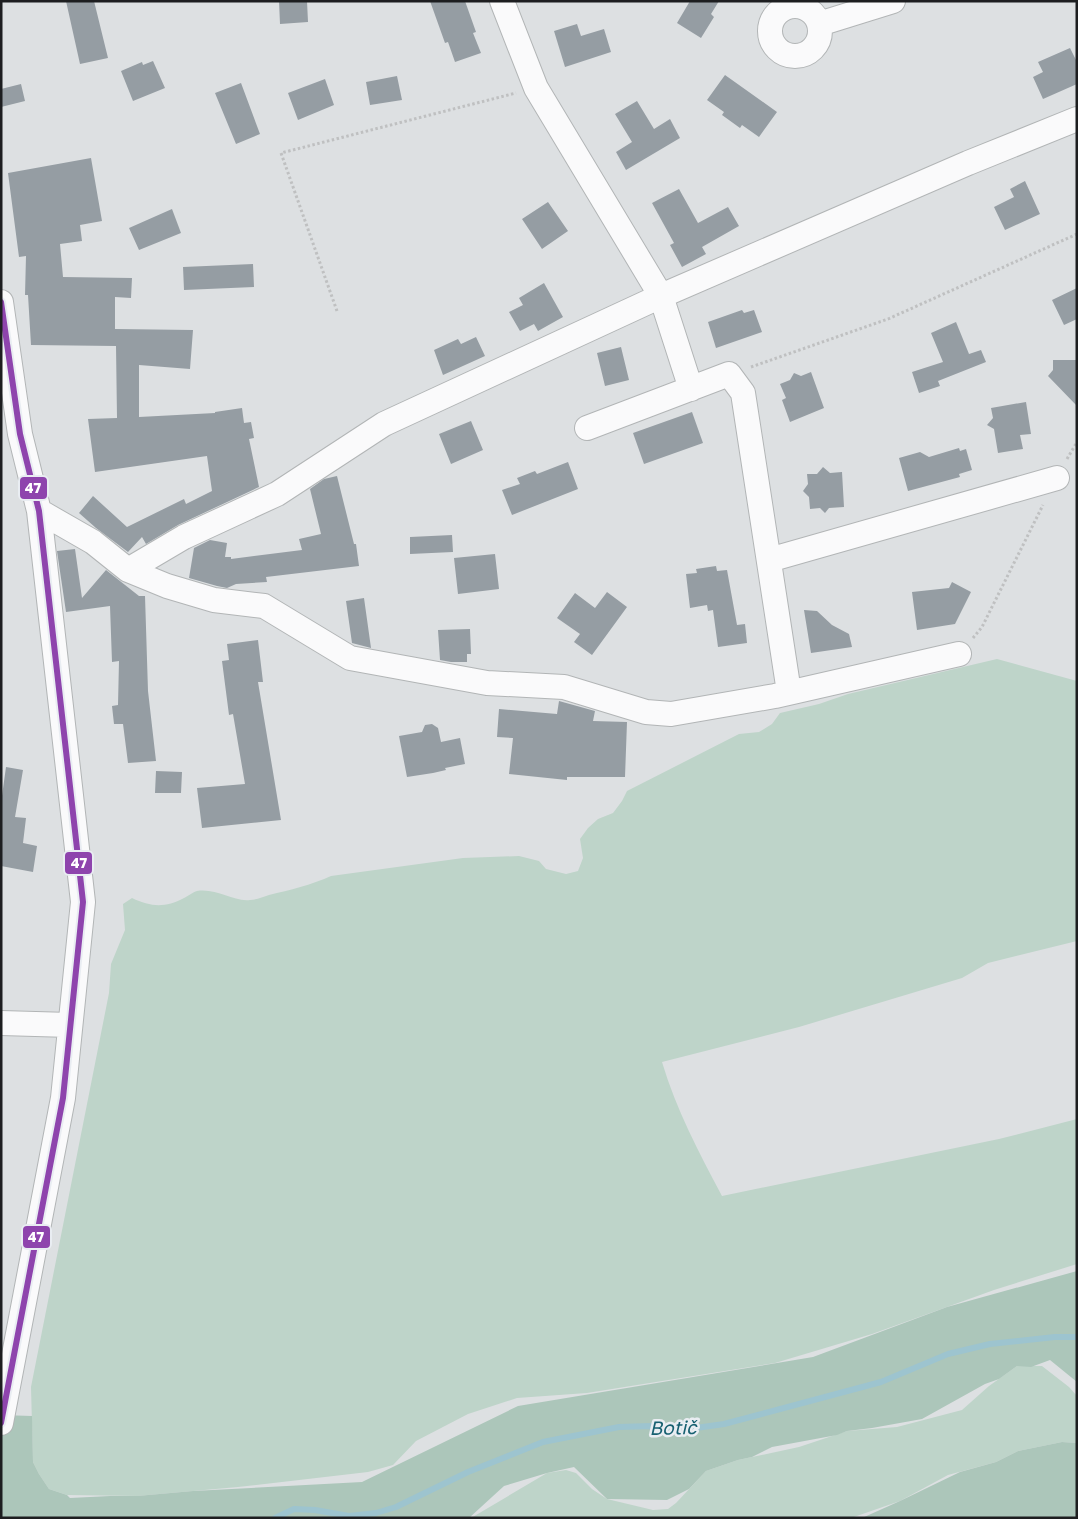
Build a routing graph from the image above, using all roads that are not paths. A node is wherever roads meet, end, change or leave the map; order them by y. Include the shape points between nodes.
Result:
1 (502, 1) edge
2 (893, 1) edge
3 (819, 24) dead end
4 (1077, 119) edge
5 (661, 296) junction
6 (1, 302) edge
7 (691, 389) junction
8 (587, 428) dead end
9 (11, 432) edge
10 (1057, 478) road end
11 (39, 512) junction
12 (769, 560) junction
13 (128, 570) junction
14 (959, 654) road end
15 (789, 692) junction
16 (1, 1023) edge
17 (70, 1025) junction
18 (1, 1423) edge

1 - 5 street via 536,88
2 - 3 street
4 - 5 street
5 - 7 street
5 - 13 street via 384,424 277,494 184,537
6 - 9 street
7 - 8 street
7 - 12 street via 729,374 743,392
9 - 11 street
10 - 12 street
11 - 13 street via 93,542
11 - 17 street via 83,902
12 - 15 street
13 - 15 street via 214,600 264,606 350,658 487,683 564,687 646,712 671,714
14 - 15 street
16 - 17 street
17 - 18 street via 63,1098

